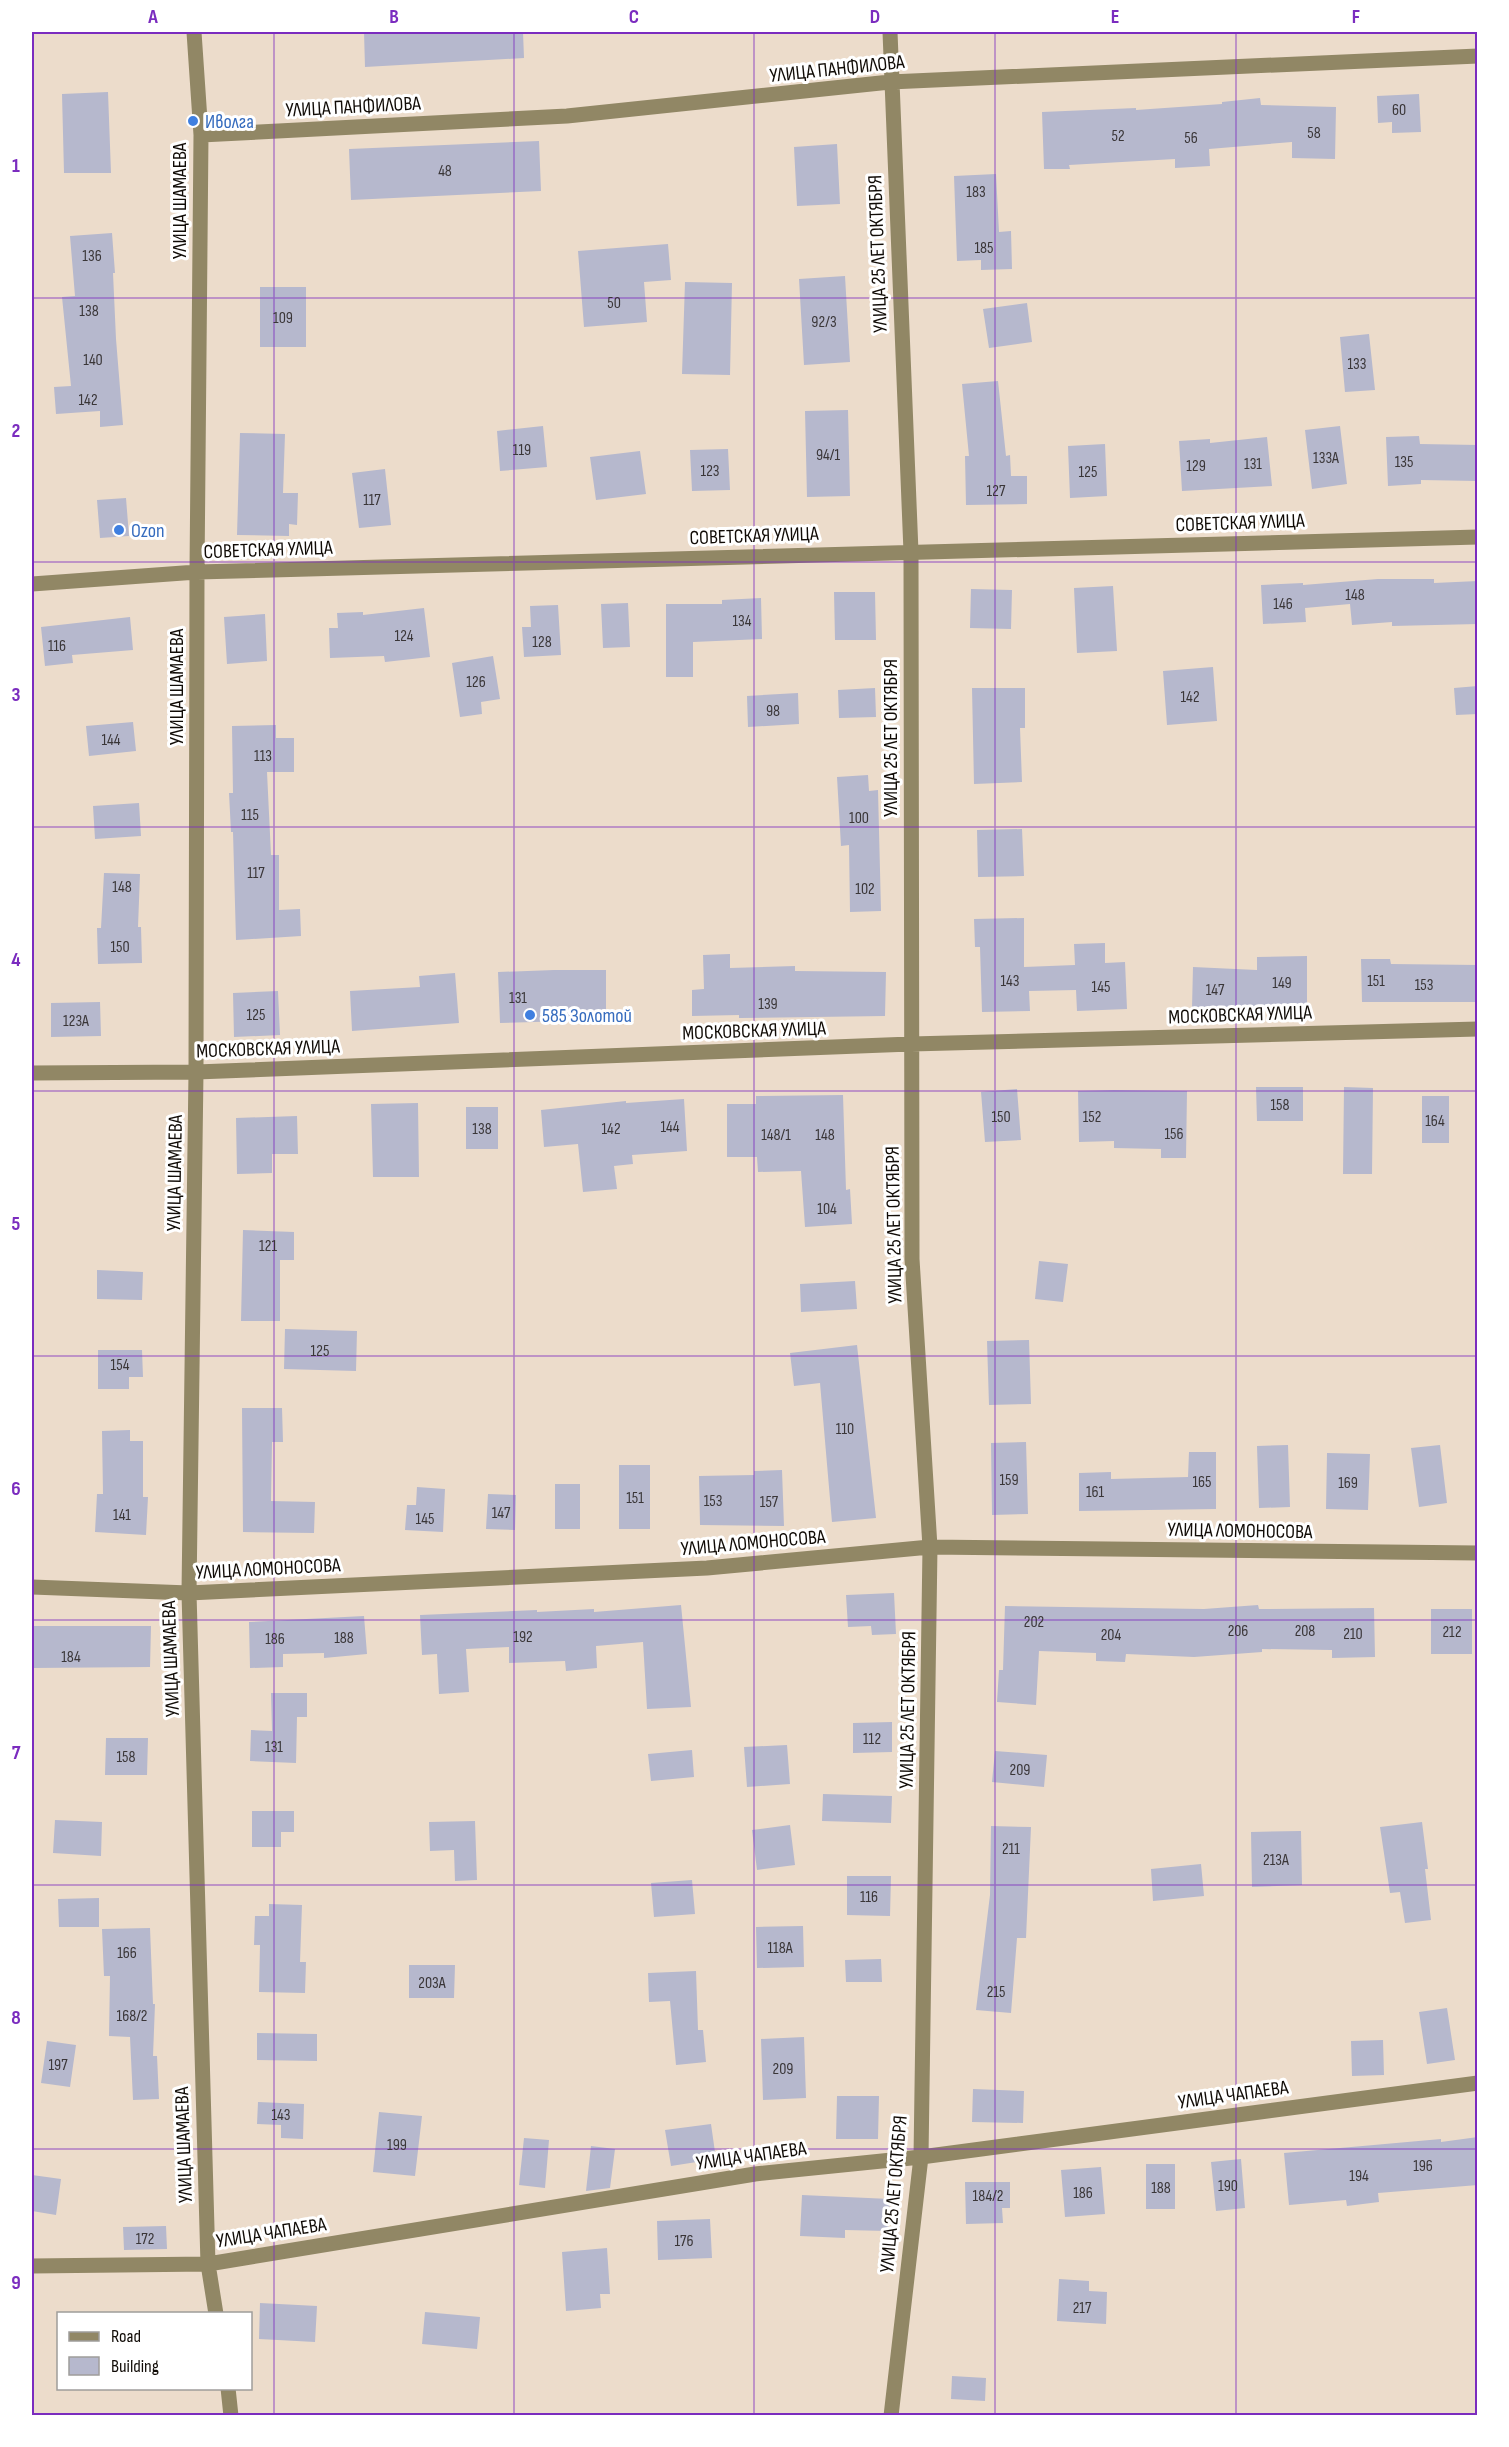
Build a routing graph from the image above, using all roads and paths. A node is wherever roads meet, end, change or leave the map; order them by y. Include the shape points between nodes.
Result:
1 (194, 32) edge
2 (890, 32) edge
3 (1478, 56) edge
4 (890, 82) junction
5 (201, 135) junction
6 (1478, 537) edge
7 (911, 552) junction
8 (197, 572) junction
9 (32, 584) edge
10 (1478, 1029) edge
11 (911, 1044) junction
12 (196, 1072) junction
13 (32, 1073) edge
14 (930, 1547) junction
15 (1478, 1553) edge
16 (32, 1587) edge
17 (189, 1593) junction
18 (1478, 2083) edge
19 (921, 2157) junction
20 (208, 2264) junction
21 (32, 2266) edge
22 (216, 2312) edge
23 (228, 2390) edge
24 (231, 2415) edge
25 (891, 2415) edge

1 - 5 street, УЛИЦА ШАМАЕВА
2 - 4 street, УЛИЦА 25 ЛЕТ ОКТЯБРЯ
3 - 4 street, УЛИЦА ПАНФИЛОВА
4 - 5 street, УЛИЦА ПАНФИЛОВА via 567,116
4 - 7 street, УЛИЦА 25 ЛЕТ ОКТЯБРЯ
5 - 8 street, УЛИЦА ШАМАЕВА
6 - 7 street, СОВЕТСКАЯ УЛИЦА
7 - 8 street, СОВЕТСКАЯ УЛИЦА
7 - 11 street, УЛИЦА 25 ЛЕТ ОКТЯБРЯ
8 - 9 street, СОВЕТСКАЯ УЛИЦА
8 - 12 street, УЛИЦА ШАМАЕВА
10 - 11 street, МОСКОВСКАЯ УЛИЦА
11 - 12 street, МОСКОВСКАЯ УЛИЦА
11 - 14 street, УЛИЦА 25 ЛЕТ ОКТЯБРЯ via 912,1259
12 - 13 street, МОСКОВСКАЯ УЛИЦА
12 - 17 street, УЛИЦА ШАМАЕВА
14 - 15 street, УЛИЦА ЛОМОНОСОВА
14 - 17 street, УЛИЦА ЛОМОНОСОВА via 707,1568
14 - 19 street, УЛИЦА 25 ЛЕТ ОКТЯБРЯ
16 - 17 street, УЛИЦА ЛОМОНОСОВА
17 - 20 street, УЛИЦА ШАМАЕВА
18 - 19 street, УЛИЦА ЧАПАЕВА
19 - 20 street, УЛИЦА ЧАПАЕВА via 755,2174
19 - 25 street, УЛИЦА 25 ЛЕТ ОКТЯБРЯ
20 - 21 street, УЛИЦА ЧАПАЕВА
20 - 22 street, УЛИЦА ШАМАЕВА
23 - 24 street

